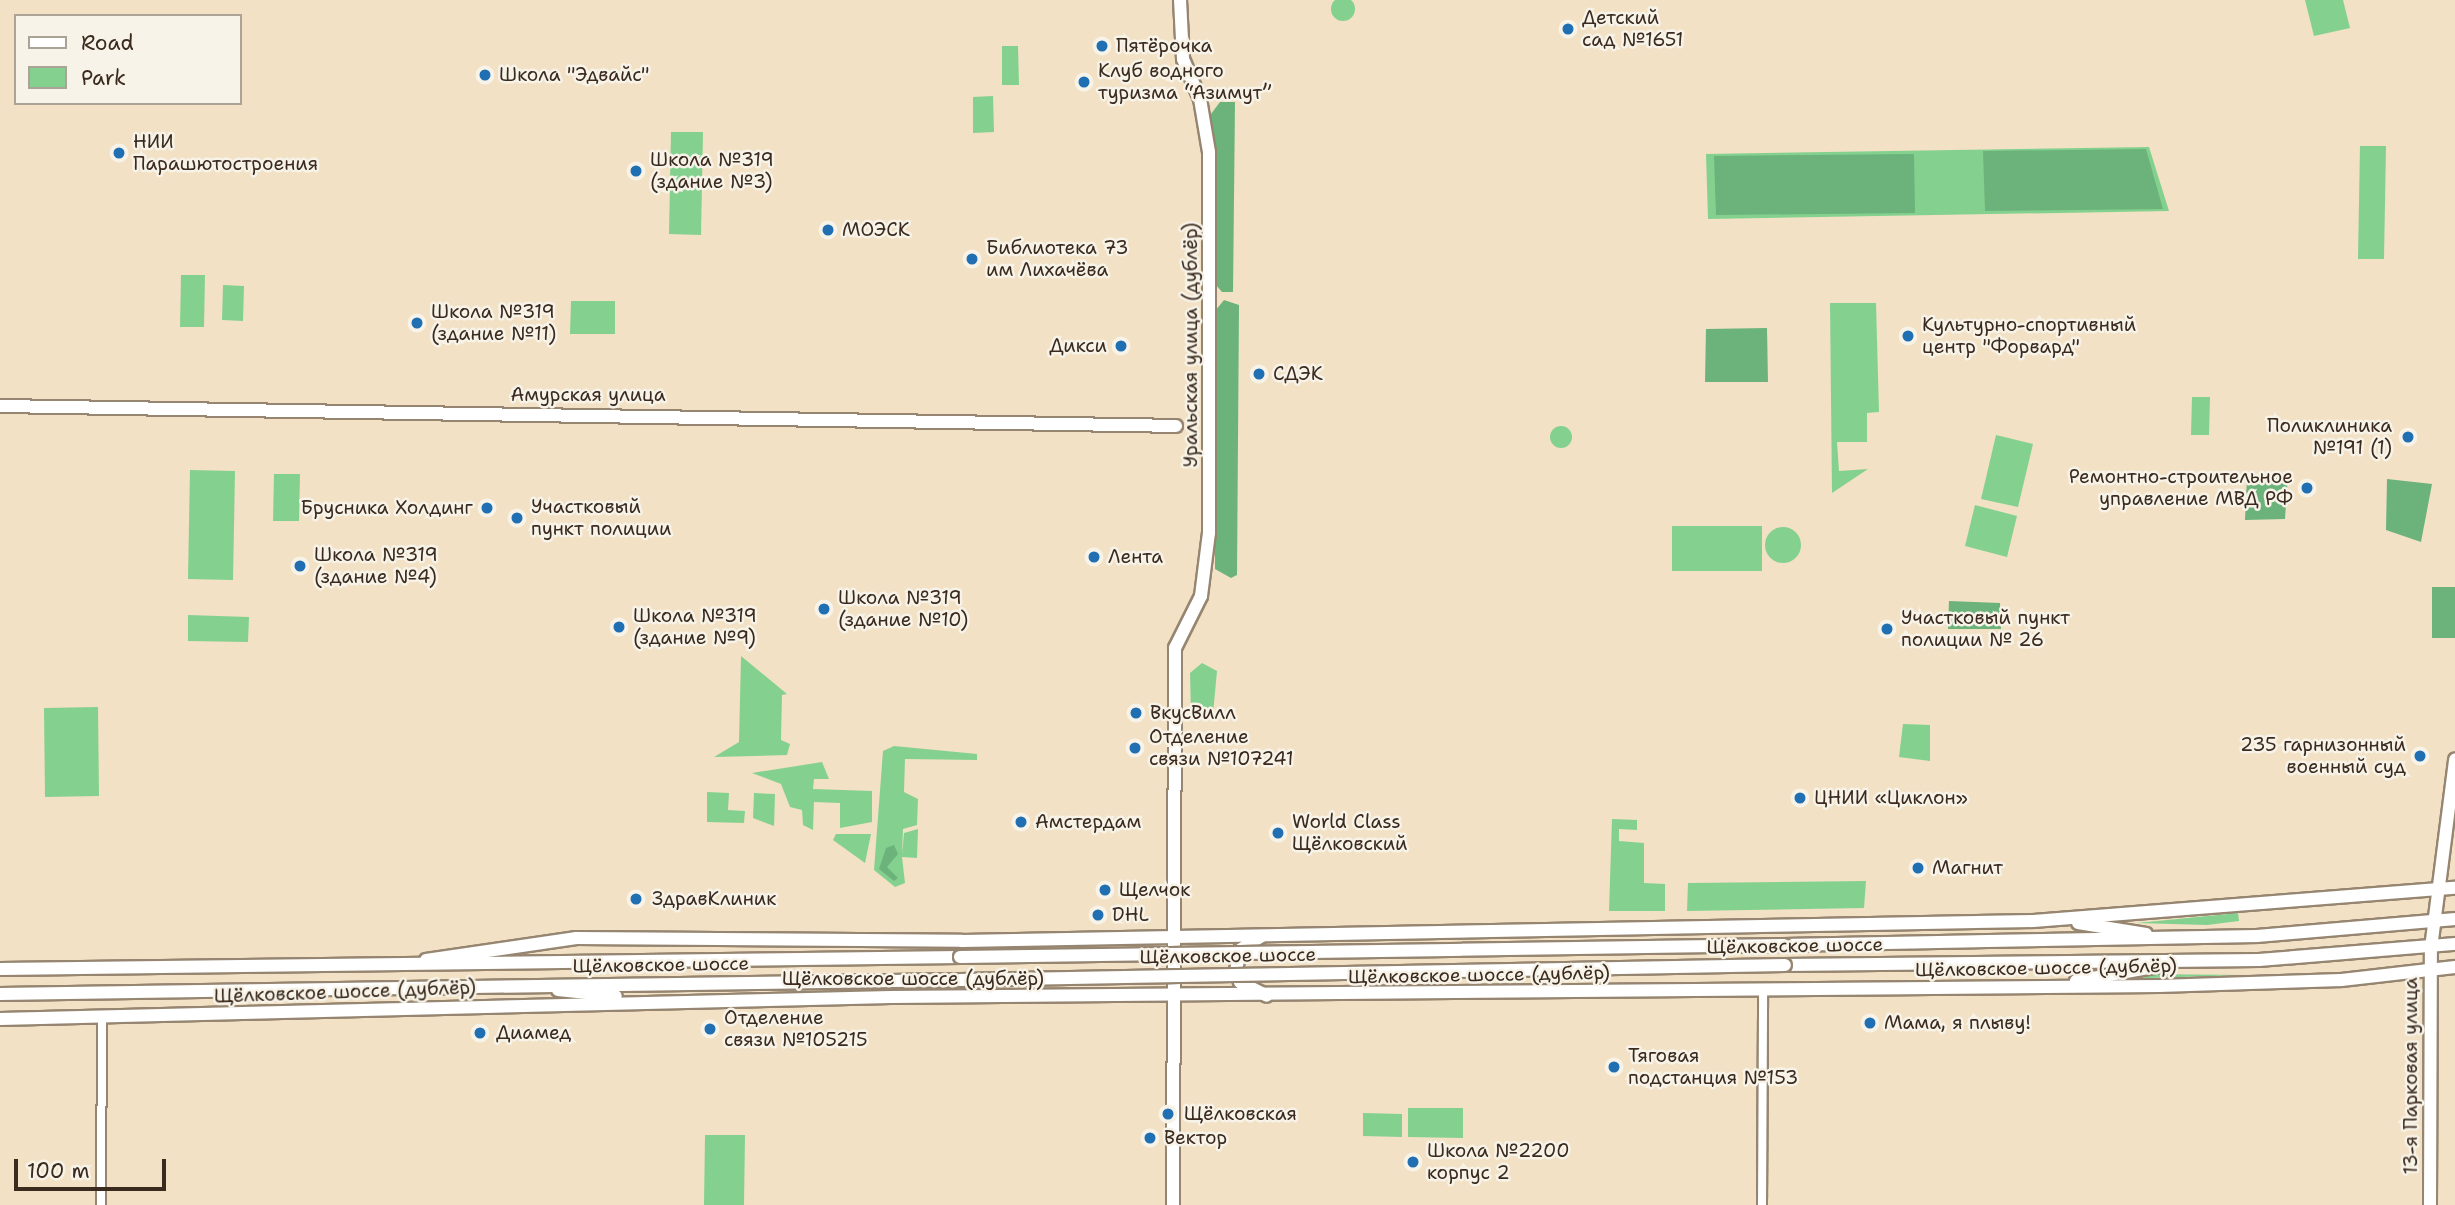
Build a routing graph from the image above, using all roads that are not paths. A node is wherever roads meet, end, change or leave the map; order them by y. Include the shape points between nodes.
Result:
1 (1180, 0) edge
2 (0, 406) edge
3 (1176, 426) dead end
4 (2455, 760) edge
5 (2455, 888) edge
6 (2436, 891) junction
7 (2455, 919) edge
8 (2033, 920) junction
9 (2432, 923) junction
10 (1174, 935) junction
11 (1266, 935) junction
12 (2185, 938) junction
13 (2455, 943) edge
14 (2431, 948) junction
15 (2190, 961) junction
16 (412, 963) junction
17 (2455, 967) edge
18 (0, 969) edge
19 (2431, 971) junction
20 (2045, 986) junction
21 (521, 987) junction
22 (1763, 990) junction
23 (0, 994) edge
24 (1270, 998) junction
25 (1174, 999) junction
26 (676, 1002) junction
27 (102, 1018) junction
28 (0, 1019) edge
29 (101, 1205) edge
30 (1172, 1205) edge
31 (1762, 1205) edge
32 (2430, 1205) edge

1 - 10 main road, Уральская улица (дублёр) via 1180,38 1209,152 1209,519 1201,596 1175,649
2 - 3 main road, Амурская улица
4 - 6 main road, 13-я Парковая улица
5 - 6 main road, Щёлковское шоссе (дублёр)
6 - 8 main road, Щёлковское шоссе (дублёр)
6 - 9 main road, 13-я Парковая улица
7 - 9 main road, Щёлковское шоссе
8 - 11 main road, Щёлковское шоссе (дублёр)
8 - 12 main road
9 - 12 main road, Щёлковское шоссе
9 - 14 main road, 13-я Парковая улица
10 - 11 main road, Щёлковское шоссе (дублёр)
10 - 16 main road, Щёлковское шоссе (дублёр) via 576,938
10 - 25 main road
11 - 24 main road via 1240,950 1236,971 1240,982
12 - 16 main road, Щёлковское шоссе, bridge
13 - 14 main road, Щёлковское шоссе
14 - 15 main road, Щёлковское шоссе
14 - 19 main road, 13-я Парковая улица
15 - 20 main road
15 - 21 main road, Щёлковское шоссе, bridge
16 - 18 main road, Щёлковское шоссе
17 - 19 main road, Щёлковское шоссе (дублёр)
19 - 20 main road, Щёлковское шоссе (дублёр) via 2262,984
19 - 32 main road, 13-я Парковая улица
20 - 22 main road, Щёлковское шоссе (дублёр)
21 - 23 main road, Щёлковское шоссе
21 - 26 main road
22 - 24 main road, Щёлковское шоссе (дублёр)
22 - 31 street
24 - 25 main road, Щёлковское шоссе (дублёр)
25 - 26 main road, Щёлковское шоссе (дублёр)
25 - 30 main road
26 - 27 main road, Щёлковское шоссе (дублёр)
27 - 28 main road, Щёлковское шоссе (дублёр)
27 - 29 street

